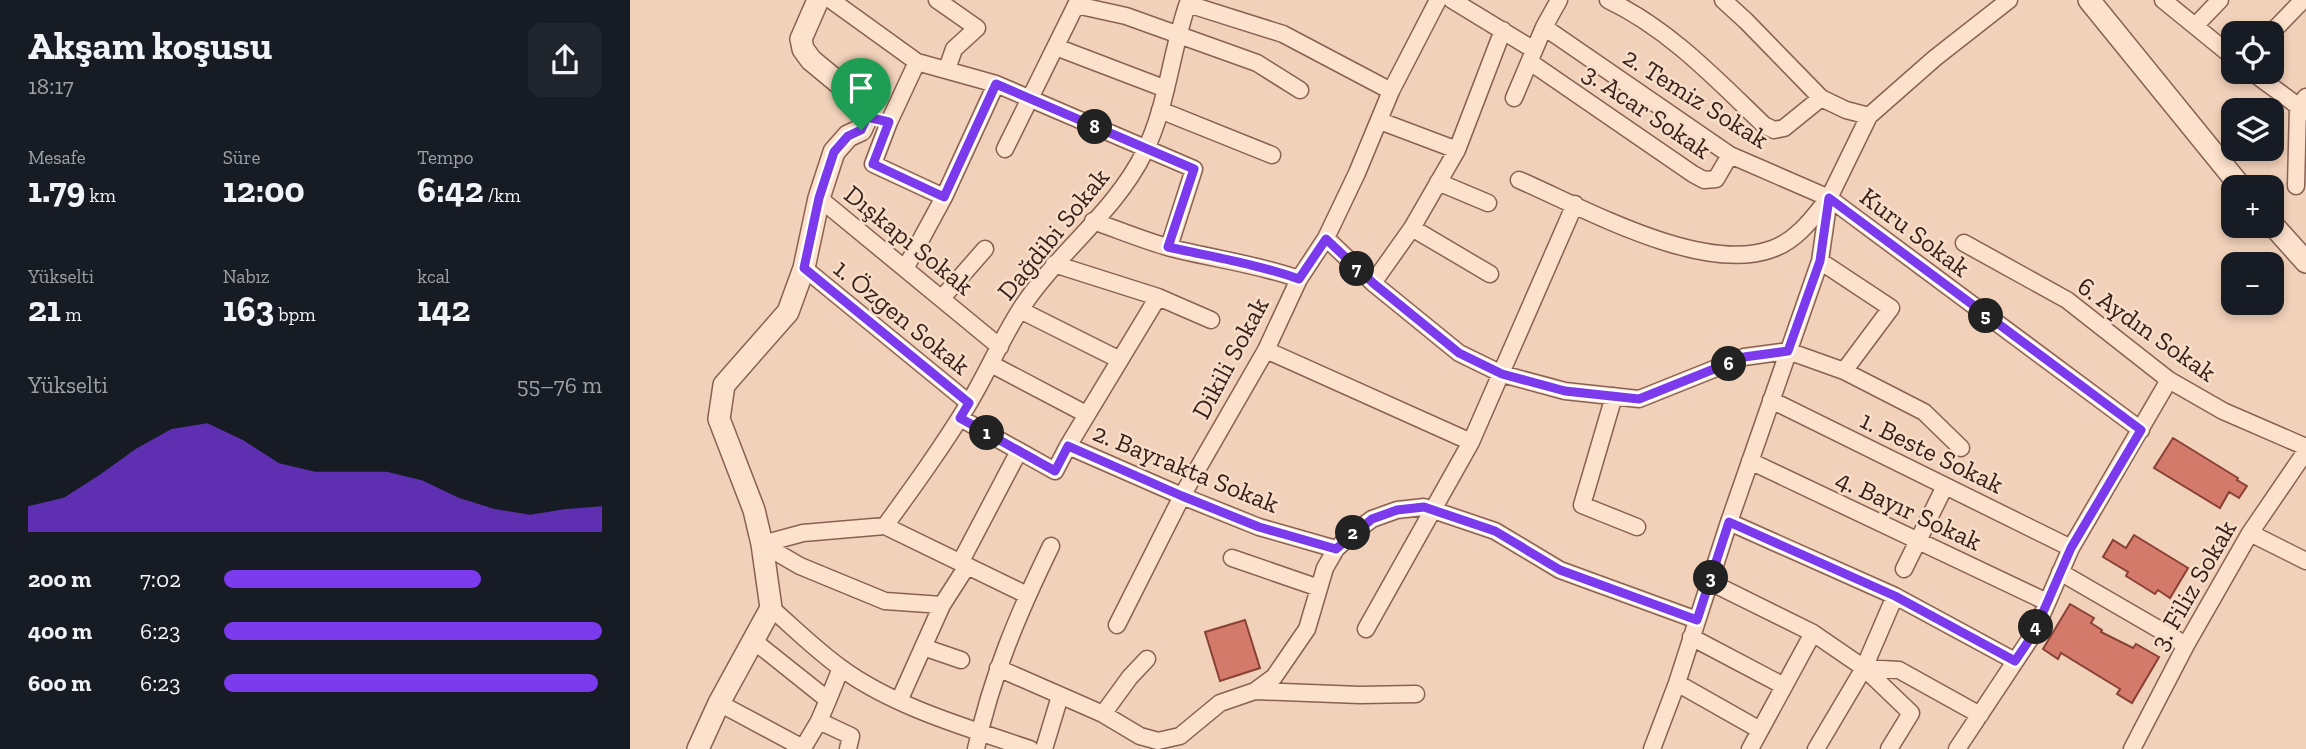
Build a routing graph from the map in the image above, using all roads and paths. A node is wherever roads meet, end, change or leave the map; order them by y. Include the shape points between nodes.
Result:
1 (818, 0) edge
2 (831, 0) edge
3 (937, 0) edge
4 (1438, 0) edge
5 (1451, 0) edge
6 (1559, 0) edge
7 (1608, 0) edge
8 (1723, 0) edge
9 (2009, 0) edge
10 (2089, 0) edge
11 (2163, 0) edge
12 (2220, 0) edge
13 (2303, 0) edge
14 (1188, 2) edge
15 (2283, 21) edge
16 (2195, 26) junction
17 (1544, 27) junction
18 (1503, 30) junction
19 (1180, 36) junction
20 (1056, 47) junction
21 (2221, 47) edge
22 (1532, 56) junction
23 (917, 62) junction
24 (947, 69) junction
25 (996, 84) junction
26 (2270, 84) edge
27 (1166, 89) junction
28 (1300, 90) dead end
29 (1391, 91) junction
30 (1031, 98) junction
31 (1514, 98) dead end
32 (1821, 98) junction
33 (2303, 106) edge
34 (1160, 110) junction
35 (1869, 116) junction
36 (867, 117) junction
37 (1380, 121) junction
38 (889, 122) junction
39 (1005, 149) dead end
40 (1146, 149) junction
41 (1457, 150) junction
42 (1272, 155) dead end
43 (1730, 155) junction
44 (2231, 175) edge
45 (1519, 180) dead end
46 (1438, 182) junction
47 (2296, 186) dead end
48 (944, 197) junction
49 (819, 198) junction
50 (1829, 198) junction
51 (1488, 203) dead end
52 (1575, 204) junction
53 (1093, 221) junction
54 (1412, 228) junction
55 (2284, 237) edge
56 (1326, 239) junction
57 (1964, 243) dead end
58 (1168, 247) junction
59 (985, 249) dead end
60 (1820, 261) junction
61 (2306, 262) edge
62 (1054, 264) junction
63 (906, 267) junction
64 (804, 268) junction
65 (1490, 274) dead end
66 (1299, 279) junction
67 (1373, 283) junction
68 (1158, 297) junction
69 (942, 298) junction
70 (1020, 310) junction
71 (1211, 320) dead end
72 (1000, 347) junction
73 (1266, 349) junction
74 (1788, 351) junction
75 (1120, 360) junction
76 (991, 364) junction
77 (1844, 371) junction
78 (1502, 374) junction
79 (2169, 380) junction
80 (1614, 397) junction
81 (1771, 400) junction
82 (969, 403) junction
83 (1086, 414) junction
84 (960, 418) junction
85 (2141, 430) junction
86 (1471, 442) junction
87 (1068, 446) junction
88 (1961, 448) dead end
89 (1019, 451) junction
90 (2304, 457) edge
91 (1750, 461) junction
92 (1945, 486) junction
93 (1182, 496) junction
94 (1428, 509) junction
95 (1729, 522) junction
96 (885, 526) junction
97 (1637, 527) dead end
98 (2250, 533) junction
99 (1918, 541) junction
100 (762, 544) junction
101 (1051, 546) dead end
102 (2071, 548) junction
103 (1336, 549) junction
104 (1232, 558) dead end
105 (2306, 561) edge
106 (963, 564) junction
107 (1904, 569) dead end
108 (2060, 572) junction
109 (1710, 582) junction
110 (1319, 588) junction
111 (1027, 596) junction
112 (1895, 596) junction
113 (2047, 602) junction
114 (942, 605) junction
115 (771, 608) junction
116 (1697, 620) junction
117 (1117, 625) dead end
118 (1366, 629) dead end
119 (1813, 633) junction
120 (1691, 637) junction
121 (754, 640) junction
122 (2186, 645) junction
123 (923, 648) junction
124 (1147, 659) dead end
125 (961, 660) dead end
126 (2015, 661) junction
127 (841, 668) junction
128 (998, 668) junction
129 (1864, 668) junction
130 (1677, 683) junction
131 (1784, 686) junction
132 (1255, 691) junction
133 (1416, 694) dead end
134 (1060, 696) junction
135 (828, 699) junction
136 (899, 701) junction
137 (719, 703) junction
138 (1102, 714) junction
139 (1980, 715) junction
140 (819, 721) junction
141 (1760, 730) junction
142 (980, 732) junction
143 (1135, 743) edge
144 (698, 749) edge
145 (848, 749) edge
146 (976, 749) edge
147 (1030, 749) edge
148 (1044, 749) edge
149 (1652, 749) edge
150 (1750, 749) edge
151 (1816, 749) edge
152 (1888, 749) edge
153 (1957, 749) edge
154 (2132, 749) edge

1 - 36 street via 801,39 803,49 863,103
2 - 23 street
3 - 24 street via 977,28 954,49
4 - 29 street, Dikili Sokak
5 - 18 street
6 - 17 street
7 - 32 street via 1632,11 1686,50 1774,130 1784,128
8 - 32 street
9 - 35 street
10 - 44 street
11 - 16 street
12 - 16 street
13 - 15 street
14 - 19 street, Dağdibi Sokak
14 - 29 street via 1283,34
16 - 21 street
17 - 22 street
17 - 43 street, 2. Temiz Sokak
18 - 22 street
18 - 41 street
19 - 20 street via 1126,16 1076,5
19 - 27 street, Dağdibi Sokak
19 - 28 street via 1256,63
20 - 27 street
20 - 30 street
22 - 31 street
22 - 43 street, 3. Acar Sokak via 1704,180 1716,179
23 - 24 street
23 - 38 street
24 - 25 street
25 - 30 street
25 - 48 street
26 - 33 street
27 - 34 street, Dağdibi Sokak
29 - 37 street, Dikili Sokak
30 - 39 street
30 - 40 street
32 - 35 street
33 - 47 street
34 - 40 street, Dağdibi Sokak
34 - 42 street
35 - 50 street
36 - 38 street
36 - 49 street via 861,130 848,136 834,152
37 - 41 street
37 - 56 street, Dikili Sokak
38 - 48 street via 873,164
40 - 53 street, Dağdibi Sokak via 1131,178
40 - 58 street via 1194,169
41 - 46 street
43 - 50 street, 2. Temiz Sokak
45 - 52 street
46 - 51 street
46 - 54 street
48 - 63 street
49 - 63 street, Dışkapı Sokak
49 - 64 street
50 - 52 street via 1804,229 1774,249 1744,255 1698,251 1642,234
50 - 60 street
50 - 85 street, Kuru Sokak
52 - 78 street
53 - 58 street
53 - 62 street, Dağdibi Sokak
54 - 65 street
54 - 67 street
55 - 61 street
56 - 66 street, Dikili Sokak
56 - 67 street
57 - 79 street, 6. Aydın Sokak via 2067,300
58 - 66 street via 1267,267
59 - 69 street
60 - 74 street
60 - 77 street via 1891,308
62 - 68 street
62 - 70 street, Dağdibi Sokak
63 - 69 street, Dışkapı Sokak
64 - 82 street, 1. Özgen Sokak
64 - 100 street via 788,312 724,385 719,419
66 - 73 street, Dikili Sokak
67 - 78 street via 1459,353
68 - 71 street
68 - 75 street
69 - 72 street, Dışkapı Sokak
70 - 72 street, Dağdibi Sokak
70 - 75 street
72 - 76 street, Dağdibi Sokak
73 - 86 street
73 - 93 street, Dikili Sokak
74 - 77 street
74 - 80 street via 1744,357 1639,399
74 - 81 street
75 - 83 street
76 - 82 street, Dağdibi Sokak
76 - 83 street
77 - 88 street via 1924,412
78 - 80 street via 1565,391
78 - 86 street
79 - 85 street
79 - 90 street, 6. Aydın Sokak
80 - 97 street via 1582,505
81 - 91 street
81 - 92 street, 1. Beste Sokak
82 - 84 street, Dağdibi Sokak
83 - 87 street
84 - 89 street, 2. Bayrakta Sokak
84 - 96 street, Dağdibi Sokak
85 - 102 street
86 - 94 street
87 - 89 street, 2. Bayrakta Sokak via 1055,471
87 - 93 street, 2. Bayrakta Sokak
89 - 106 street
90 - 98 street, 3. Filiz Sokak
91 - 95 street
91 - 99 street, 4. Bayır Sokak
92 - 99 street
92 - 102 street, 1. Beste Sokak
93 - 103 street, 2. Bayrakta Sokak via 1259,527
93 - 117 street, Dikili Sokak
94 - 103 street via 1397,510 1372,519
94 - 116 street via 1495,531 1560,570
94 - 118 street
95 - 109 street
95 - 112 street
96 - 100 street via 803,533
96 - 106 street
98 - 105 street
98 - 122 street, 3. Filiz Sokak
99 - 107 street
99 - 113 street, 4. Bayır Sokak
100 - 114 street via 800,566 885,601
100 - 115 street
101 - 111 street
102 - 108 street
103 - 110 street
104 - 110 street
106 - 111 street
106 - 114 street
108 - 113 street
108 - 122 street
109 - 116 street
109 - 119 street
110 - 132 street via 1307,629 1274,677
111 - 128 street
112 - 126 street
112 - 129 street
113 - 126 street
114 - 123 street
115 - 121 street
115 - 127 street
116 - 120 street
119 - 129 street
119 - 131 street
120 - 130 street
120 - 131 street
121 - 135 street
121 - 137 street
122 - 154 street, 3. Filiz Sokak
123 - 125 street
123 - 136 street
124 - 138 street
126 - 139 street
127 - 135 street
127 - 136 street
128 - 134 street
128 - 142 street
129 - 139 street via 1899,670
129 - 151 street
129 - 152 street via 1911,713
130 - 141 street
130 - 149 street
131 - 141 street
132 - 133 street
132 - 143 street via 1220,703 1180,736
134 - 138 street
134 - 148 street
135 - 140 street
136 - 142 street
137 - 140 street via 803,748
137 - 144 street
138 - 143 street
139 - 153 street
140 - 145 street via 851,736
141 - 150 street
142 - 146 street
142 - 147 street

